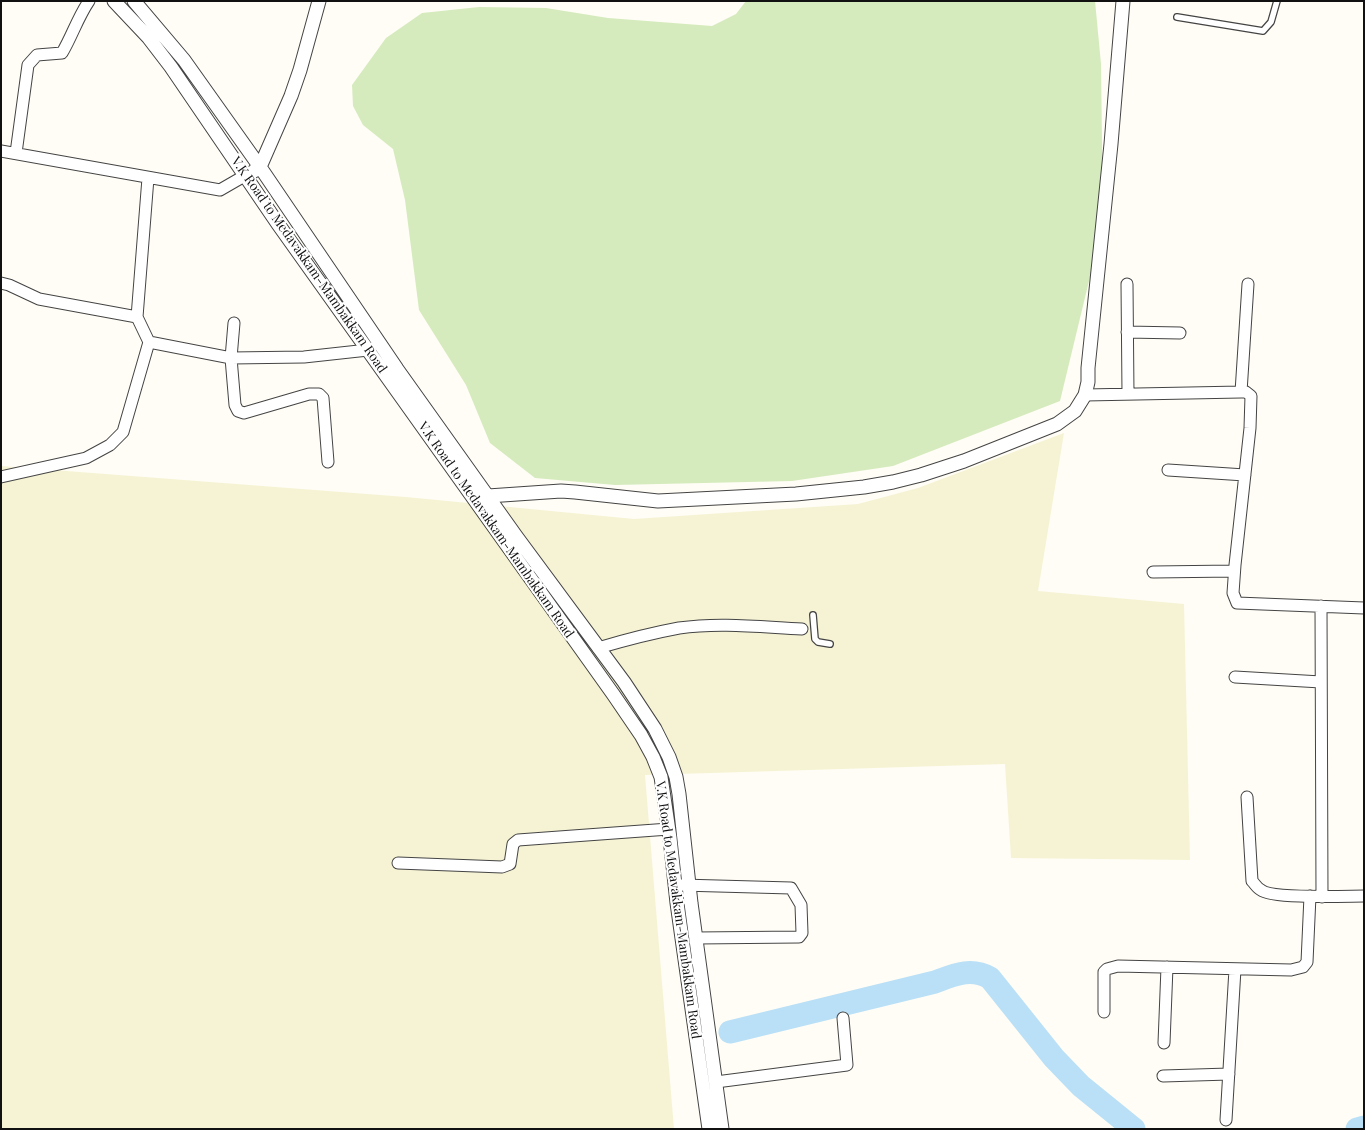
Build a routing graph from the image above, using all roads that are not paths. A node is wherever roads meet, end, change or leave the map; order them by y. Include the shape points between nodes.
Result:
1 (89, 1) edge
2 (114, 1) edge
3 (134, 1) edge
4 (318, 1) edge
5 (1123, 1) edge
6 (1277, 1) edge
7 (1177, 17) dead end
8 (1, 151) edge
9 (16, 153) junction
10 (260, 167) junction
11 (246, 175) junction
12 (148, 178) junction
13 (1, 282) edge
14 (1127, 284) dead end
15 (1248, 284) dead end
16 (137, 317) junction
17 (234, 323) dead end
18 (1127, 332) junction
19 (1180, 333) dead end
20 (149, 342) junction
21 (368, 350) junction
22 (231, 358) junction
23 (1241, 392) junction
24 (1128, 394) junction
25 (1085, 395) junction
26 (328, 462) dead end
27 (1168, 470) dead end
28 (1244, 475) junction
29 (1, 476) edge
30 (488, 496) junction
31 (476, 503) junction
32 (1153, 572) dead end
33 (1234, 572) junction
34 (1321, 606) junction
35 (1364, 608) edge
36 (813, 615) dead end
37 (802, 629) joint
38 (814, 629) junction
39 (830, 644) dead end
40 (598, 648) junction
41 (1235, 677) dead end
42 (1321, 682) junction
43 (1247, 796) dead end
44 (669, 829) junction
45 (398, 863) dead end
46 (689, 885) junction
47 (676, 886) junction
48 (1310, 896) junction
49 (1364, 896) edge
50 (1322, 897) junction
51 (696, 938) junction
52 (1167, 967) junction
53 (1235, 969) junction
54 (1104, 1012) dead end
55 (843, 1018) dead end
56 (1164, 1043) dead end
57 (1229, 1074) junction
58 (1163, 1076) dead end
59 (716, 1082) junction
60 (1226, 1120) dead end
61 (709, 1129) edge
62 (722, 1129) edge

1 - 9 street via 62,53 37,56 28,65
2 - 11 street, V.K Road to Medavakkam-Mambakkam Road via 148,37 171,67
3 - 10 street, V.K Road to Medavakkam-Mambakkam Road via 184,60
4 - 10 street via 294,90
5 - 25 street
6 - 7 lane via 1271,22 1263,31
8 - 9 street
9 - 12 street
10 - 11 street
10 - 30 street, V.K Road to Medavakkam-Mambakkam Road
11 - 12 street via 220,190
11 - 21 street, V.K Road to Medavakkam-Mambakkam Road
12 - 16 street
13 - 16 street via 39,300
14 - 18 street
15 - 23 street
16 - 20 street
17 - 22 street
18 - 19 street
18 - 24 street
20 - 22 street
20 - 29 street via 123,432 110,445 86,458
21 - 22 street via 304,357
21 - 31 street, V.K Road to Medavakkam-Mambakkam Road
22 - 26 street via 235,405 238,411 244,413 309,394 319,394 324,398
23 - 24 street
23 - 28 street via 1251,396
24 - 25 street
25 - 30 street via 1074,411 1057,424 964,461 886,484 796,494 665,501 568,491
27 - 28 street
28 - 33 street
30 - 31 street
30 - 40 street, V.K Road to Medavakkam-Mambakkam Road
31 - 44 street, V.K Road to Medavakkam-Mambakkam Road via 641,735 661,777
32 - 33 street
33 - 34 street via 1233,593 1238,603
34 - 35 street
34 - 42 street
36 - 38 lane
37 - 38 lane
37 - 40 street via 724,625 680,628
38 - 39 lane via 818,642
40 - 46 street, V.K Road to Medavakkam-Mambakkam Road via 655,729 669,757 679,794
41 - 42 street
42 - 50 street
43 - 48 street via 1252,881 1261,891 1272,894
44 - 45 street via 518,840 513,844 510,864 502,867
44 - 47 street, V.K Road to Medavakkam-Mambakkam Road
46 - 47 street
46 - 51 street, V.K Road to Medavakkam-Mambakkam Road
46 - 51 street via 791,888 800,905 802,933 799,937
47 - 61 street, V.K Road to Medavakkam-Mambakkam Road
48 - 50 street
48 - 53 street via 1307,962 1303,967 1291,970
49 - 50 street
51 - 59 street, V.K Road to Medavakkam-Mambakkam Road
52 - 53 street
52 - 54 street via 1118,966 1106,969
52 - 56 street
53 - 57 street
55 - 59 street via 847,1065
57 - 58 street
57 - 60 street
59 - 62 street, V.K Road to Medavakkam-Mambakkam Road

